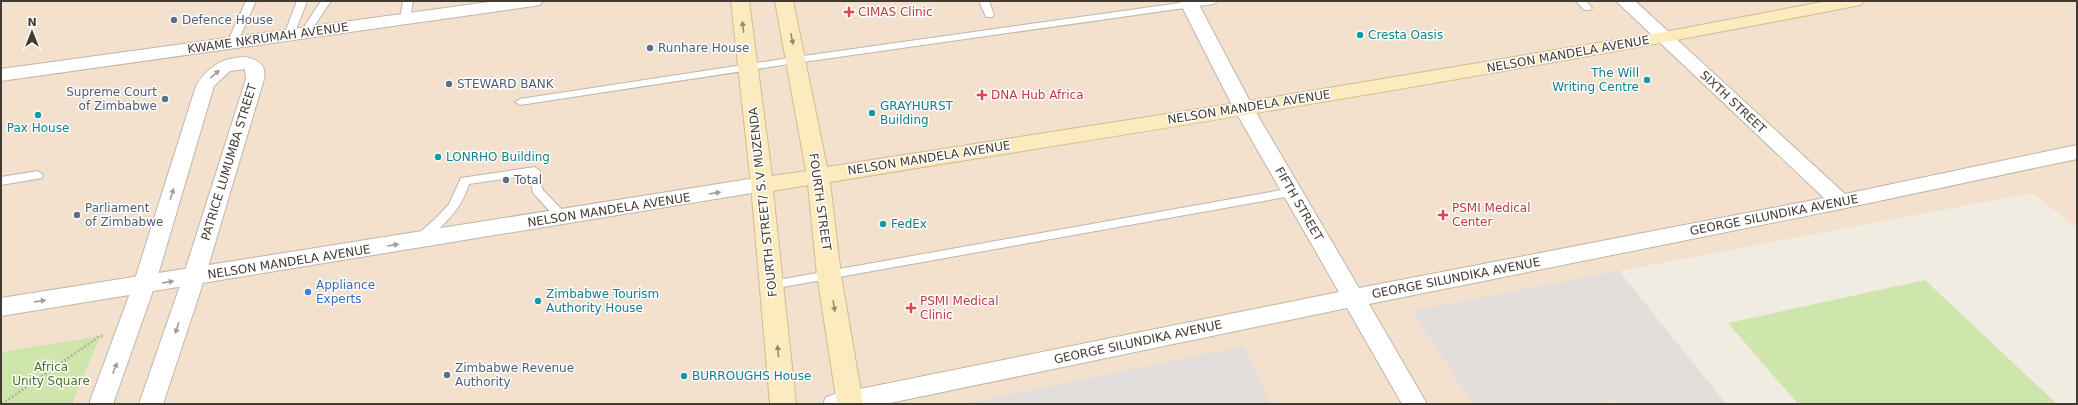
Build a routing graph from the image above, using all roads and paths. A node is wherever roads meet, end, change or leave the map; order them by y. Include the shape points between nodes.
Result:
1 (251, 1) edge
2 (302, 1) edge
3 (326, 1) edge
4 (408, 1) edge
5 (534, 1) edge
6 (740, 1) edge
7 (784, 1) edge
8 (984, 1) edge
9 (1213, 1) edge
10 (1625, 1) edge
11 (1855, 1) edge
12 (1189, 3) edge
13 (478, 5) edge
14 (989, 15) dead end
15 (405, 19) junction
16 (297, 34) junction
17 (1664, 38) junction
18 (232, 43) junction
19 (796, 60) junction
20 (748, 68) junction
21 (1, 75) edge
22 (520, 102) dead end
23 (1244, 109) junction
24 (2077, 152) edge
25 (38, 175) dead end
26 (818, 176) junction
27 (1, 181) edge
28 (762, 185) junction
29 (1293, 192) junction
30 (1841, 202) junction
31 (562, 217) junction
32 (418, 241) junction
33 (829, 275) junction
34 (194, 277) junction
35 (144, 285) junction
36 (772, 285) junction
37 (1353, 298) junction
38 (1, 307) edge
39 (128, 333) junction
40 (845, 403) edge
41 (2, 404) edge
42 (101, 404) edge
43 (151, 404) edge
44 (783, 404) edge
45 (1415, 404) edge

1 - 18 lane
2 - 16 lane
3 - 16 lane
4 - 15 lane
5 - 13 street, KWAME NKRUMAH AVENUE
20 -> 6 main road, FOURTH STREET/ S.V MUZENDA
7 -> 19 main road, FOURTH STREET
8 - 14 lane
9 - 12 lane
10 - 17 street, SIXTH STREET
11 - 17 main road, NELSON MANDELA AVENUE
12 - 19 lane
12 - 23 street, FIFTH STREET
13 - 15 street, KWAME NKRUMAH AVENUE
15 - 16 street, KWAME NKRUMAH AVENUE
16 - 18 street, KWAME NKRUMAH AVENUE
17 - 23 main road, NELSON MANDELA AVENUE
17 - 30 street, SIXTH STREET
18 - 21 street, KWAME NKRUMAH AVENUE
19 - 20 lane
19 - 26 main road, FOURTH STREET
20 - 22 lane
20 - 28 main road, FOURTH STREET/ S.V MUZENDA
23 - 26 main road, NELSON MANDELA AVENUE
23 - 29 street, FIFTH STREET
24 - 30 street, GEORGE SILUNDIKA AVENUE
25 - 27 lane
26 - 28 main road, NELSON MANDELA AVENUE
26 - 33 main road, FOURTH STREET
31 -> 28 street, NELSON MANDELA AVENUE
28 - 36 main road, FOURTH STREET/ S.V MUZENDA
29 - 33 lane
29 - 37 street, FIFTH STREET
30 - 37 street, GEORGE SILUNDIKA AVENUE
31 - 32 street, NELSON MANDELA AVENUE
31 - 32 lane via 537,190 534,171 465,181 462,193 448,216
34 -> 32 street, NELSON MANDELA AVENUE
33 - 36 lane
33 -> 40 main road, FOURTH STREET
35 -> 34 street, NELSON MANDELA AVENUE
35 -> 34 street, PATRICE LUMUMBA STREET via 205,86 213,74 223,68 249,63 256,70 255,79
34 -> 43 street, PATRICE LUMUMBA STREET
38 -> 35 street, NELSON MANDELA AVENUE
35 - 39 street, PATRICE LUMUMBA STREET
44 -> 36 main road, FOURTH STREET/ S.V MUZENDA
37 - 40 street, GEORGE SILUNDIKA AVENUE
37 - 45 street, FIFTH STREET
39 - 41 path via 100,336
42 -> 39 street, PATRICE LUMUMBA STREET

